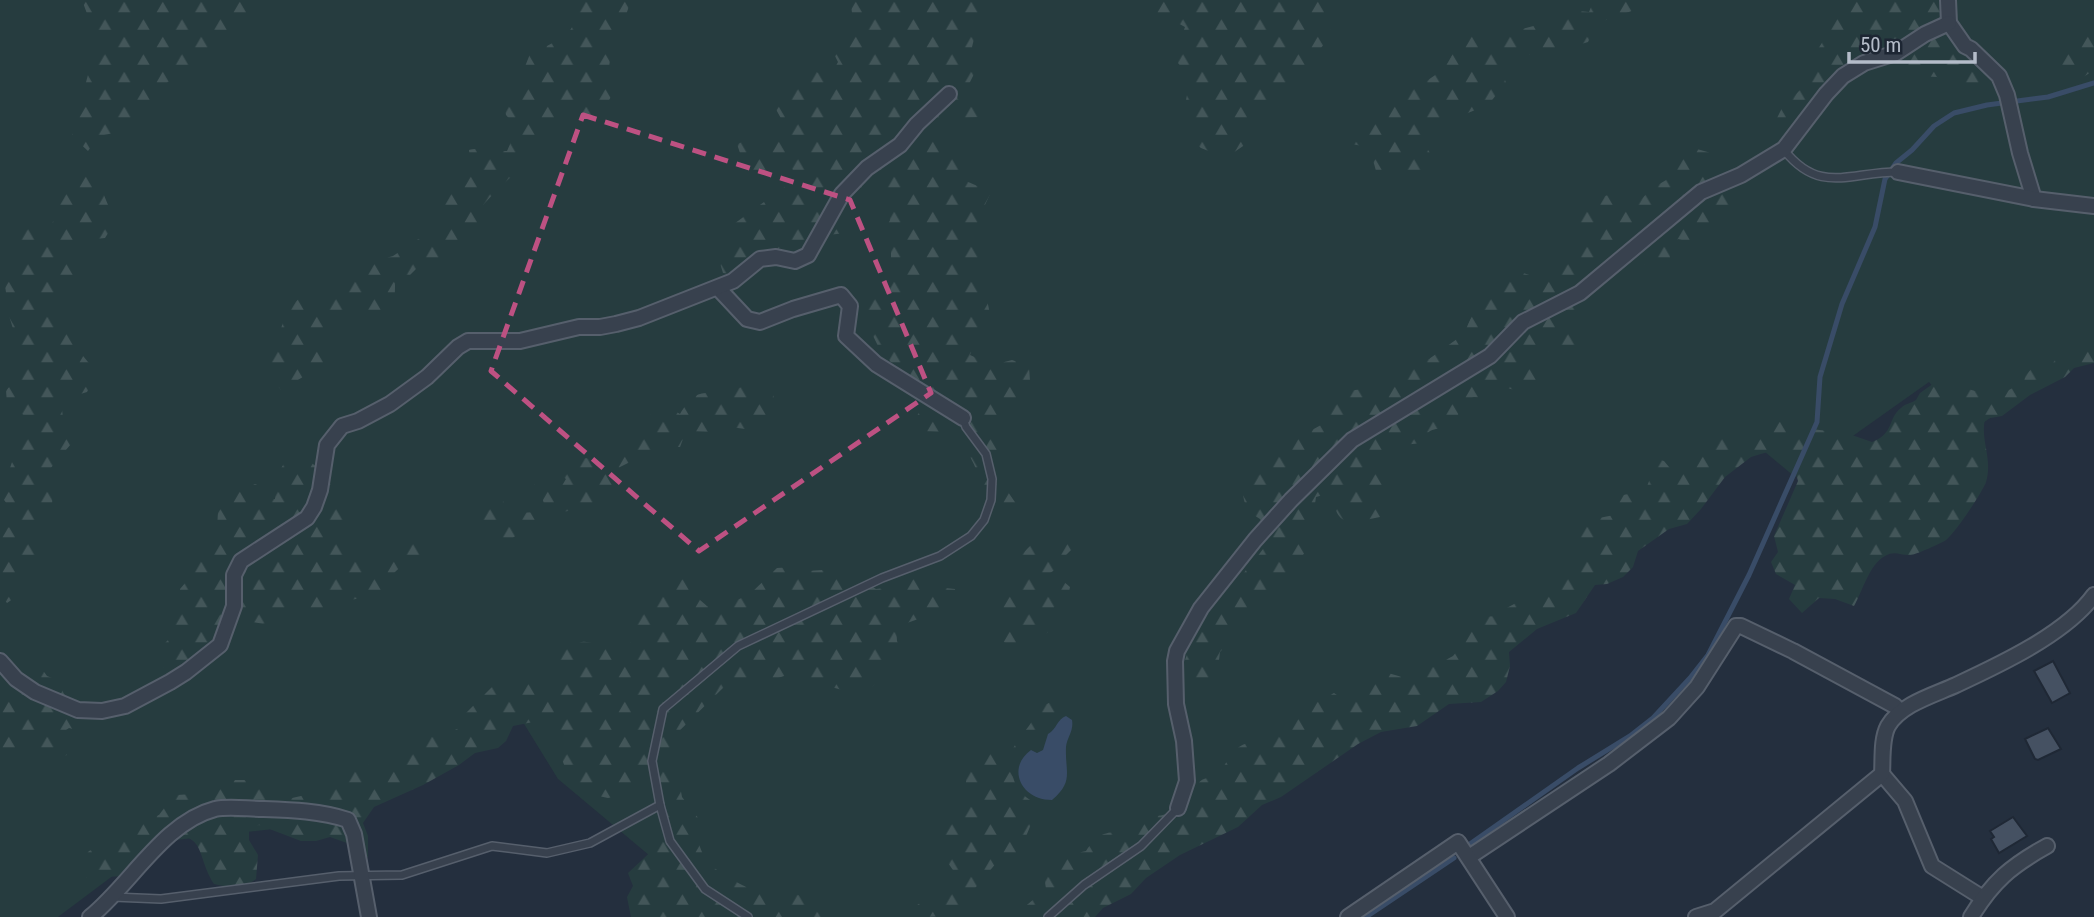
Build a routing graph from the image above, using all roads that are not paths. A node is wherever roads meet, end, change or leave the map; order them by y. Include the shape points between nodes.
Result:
1 (1948, 0) edge
2 (1949, 23) junction
3 (949, 94) dead end
4 (1784, 149) junction
5 (1898, 172) joint
6 (2034, 199) junction
7 (2094, 206) edge
8 (718, 288) junction
9 (962, 418) joint
10 (2094, 595) edge
11 (0, 661) edge
12 (1900, 711) junction
13 (1882, 774) junction
14 (660, 805) junction
15 (1178, 808) joint
16 (2048, 846) dead end
17 (1469, 857) junction
18 (362, 875) junction
19 (113, 897) junction
20 (1983, 898) junction
21 (90, 917) edge
22 (369, 917) edge
23 (748, 917) edge
24 (1048, 917) edge
25 (1348, 917) edge
26 (1507, 917) edge
27 (1696, 917) edge
28 (1971, 917) edge

1 - 2 street
2 - 4 street via 1843,76
2 - 6 street via 1965,46 1998,76 2011,107
3 - 8 street via 900,145 867,168 842,194 808,255 795,261 760,259
4 - 5 lane via 1794,163 1815,176
4 - 15 street via 1701,192 1580,293 1523,322 1490,356 1352,440 1255,540 1201,608 1177,651 1176,704 1187,781
5 - 6 street
6 - 7 street
8 - 9 street via 747,319 760,322 841,295 850,306 846,336 855,346
8 - 11 street via 616,324 520,341 468,341 390,404 342,426 327,445 320,490 307,518 240,561 234,575 234,606 219,645 186,672 125,706 78,710 35,692
9 - 14 lane via 986,454 992,479 984,520 971,536 940,556 812,609 738,646 663,709 652,761
10 - 12 street via 2073,619 2044,638
12 - 13 street via 1887,728
12 - 17 street via 1793,651 1736,626 1696,687 1669,718 1609,764
13 - 20 street via 1905,801 1932,866
13 - 27 street via 1715,911
14 - 18 lane via 590,843 547,853 492,846 402,875
14 - 23 lane via 670,841 705,889
15 - 24 lane via 1141,846
16 - 20 street via 2007,871
17 - 25 street via 1458,842
17 - 26 street
18 - 19 lane via 160,899
18 - 19 street via 348,820 292,810 217,808 195,816 166,839
18 - 22 street
19 - 21 street
20 - 28 street

